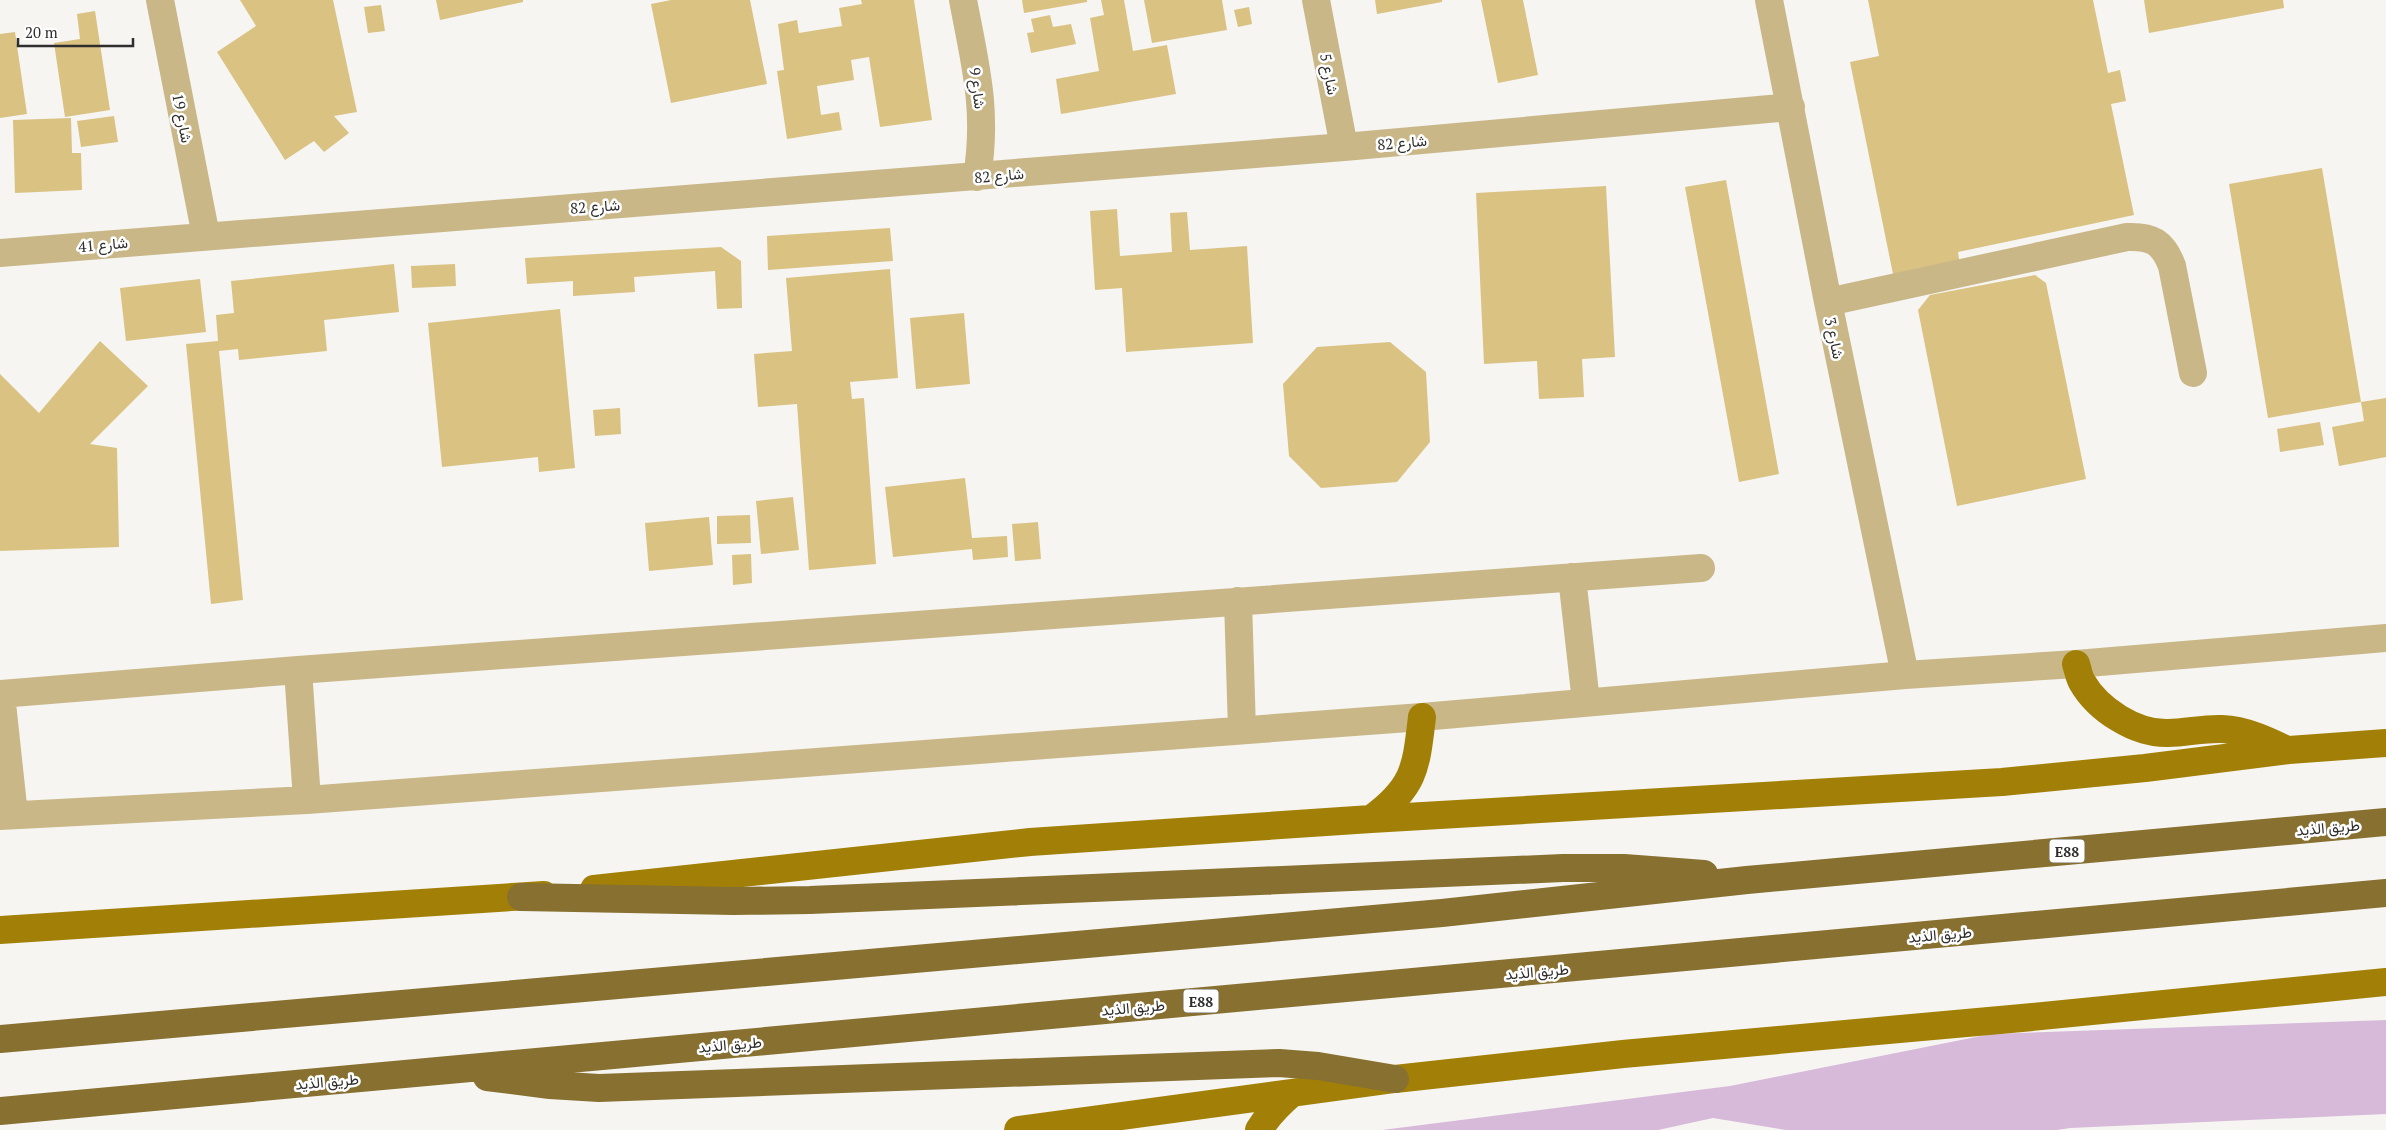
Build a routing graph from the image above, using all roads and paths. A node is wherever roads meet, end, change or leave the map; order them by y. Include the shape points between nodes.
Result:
1 (160, 0) edge
2 (963, 0) edge
3 (1316, 0) edge
4 (1769, 0) edge
5 (1791, 107) junction
6 (1344, 148) junction
7 (977, 177) junction
8 (206, 236) junction
9 (0, 253) edge
10 (1828, 302) junction
11 (2194, 372) dead end
12 (1701, 568) dead end
13 (1572, 577) junction
14 (1238, 601) junction
15 (2386, 638) edge
16 (2076, 664) junction
17 (298, 670) junction
18 (1905, 675) junction
19 (0, 694) edge
20 (1586, 702) junction
21 (1422, 717) junction
22 (1242, 730) junction
23 (2386, 743) edge
24 (2289, 750) junction
25 (307, 800) junction
26 (7, 816) edge
27 (1371, 819) junction
28 (2386, 822) edge
29 (1747, 880) junction
30 (2386, 893) edge
31 (520, 897) junction
32 (0, 930) edge
33 (2386, 982) edge
34 (0, 1038) edge
35 (451, 1070) junction
36 (1395, 1079) junction
37 (1292, 1093) junction
38 (0, 1111) edge
39 (1018, 1130) edge
40 (1259, 1130) edge

1 - 8 street, شارع 19
2 - 7 street, شارع 9 via 982,110
3 - 6 street, شارع 5
4 - 5 street, شارع 3
5 - 6 street, شارع 82
5 - 10 street, شارع 3
6 - 7 street, شارع 82
7 - 8 street, شارع 82
8 - 9 street, شارع 41
10 - 11 street via 2143,236 2167,252
10 - 18 street, شارع 3
12 - 13 street
13 - 14 street
13 - 20 street
14 - 17 street
14 - 22 street
15 - 16 street
16 - 18 street
16 - 24 main road via 2092,696 2118,718 2133,725 2166,734 2222,728 2268,740
17 - 19 street
17 - 25 street
18 - 20 street
19 - 26 street
20 - 21 street
21 - 22 street
21 - 27 main road via 1417,762 1410,779 1399,794
22 - 25 street
23 - 24 main road
24 - 27 main road via 2002,782
25 - 26 street
27 - 31 main road via 1030,842
28 - 29 highway, طريق الذيد / E88
29 - 31 highway via 1686,871 1571,868 810,900 734,902
29 - 34 highway, طريق الذيد / E88 via 1442,913
30 - 35 highway, طريق الذيد / E88
31 - 32 main road
33 - 36 main road via 1623,1054
35 - 36 highway via 501,1080 599,1088 1241,1063 1318,1066
35 - 38 highway, طريق الذيد / E88
36 - 37 main road
37 - 39 main road
37 - 40 main road via 1266,1118

